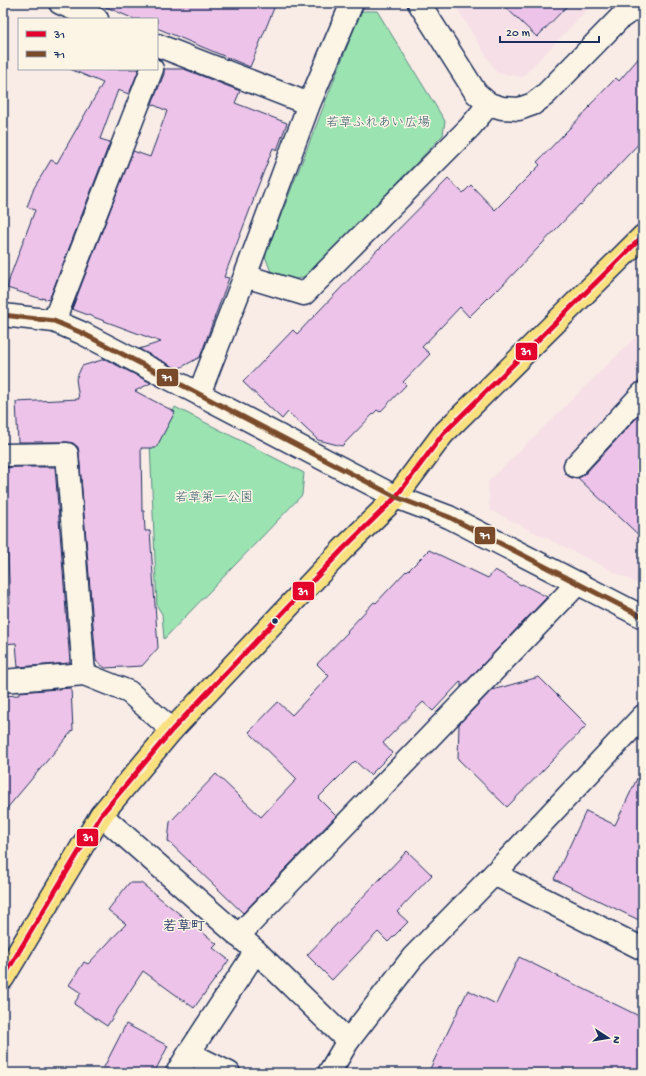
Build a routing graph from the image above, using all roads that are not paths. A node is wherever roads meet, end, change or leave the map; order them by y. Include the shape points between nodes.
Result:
1 (60, 3) edge
2 (352, 3) edge
3 (419, 3) edge
4 (643, 8) edge
5 (95, 18) edge
6 (158, 50) edge
7 (152, 70) edge
8 (309, 104) junction
9 (489, 104) junction
10 (643, 236) edge
11 (245, 276) junction
12 (3, 315) edge
13 (54, 321) junction
14 (643, 393) edge
15 (199, 394) junction
16 (3, 455) edge
17 (575, 466) dead end
18 (396, 498) junction
19 (578, 583) junction
20 (643, 616) edge
21 (84, 674) junction
22 (3, 681) edge
23 (643, 716) edge
24 (172, 730) junction
25 (101, 815) junction
26 (494, 874) junction
27 (238, 936) junction
28 (643, 949) edge
29 (256, 951) junction
30 (4, 975) edge
31 (348, 1041) junction
32 (189, 1053) junction
33 (177, 1073) edge
34 (229, 1073) edge
35 (329, 1073) edge

1 - 5 street
2 - 8 street
3 - 9 street via 476,93
4 - 9 street via 632,10 620,18 545,95 533,104 519,109
6 - 8 street
7 - 13 street
8 - 11 street
9 - 11 street via 304,294
10 - 18 main road via 443,434
11 - 15 street
12 - 13 street
13 - 15 street
14 - 17 street
15 - 18 street
16 - 21 street via 67,454
18 - 19 street via 449,517
18 - 24 main road via 343,549
19 - 20 street
19 - 27 street
21 - 22 street
21 - 24 street via 128,692
23 - 26 street
24 - 25 main road
25 - 27 street
25 - 30 main road
26 - 28 street
26 - 31 street via 413,957
27 - 29 street
29 - 31 street
29 - 32 street
31 - 35 street
32 - 33 street
32 - 34 street

